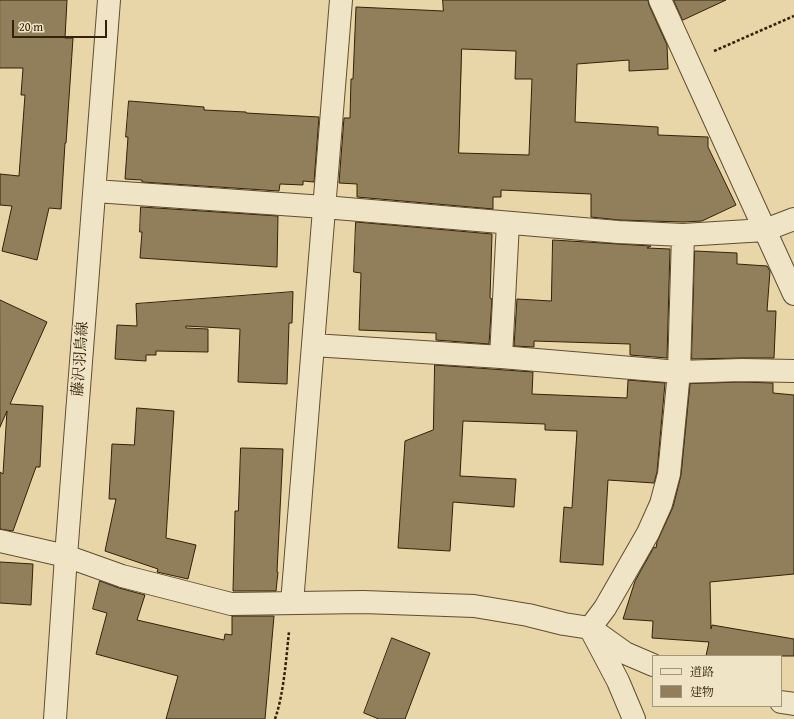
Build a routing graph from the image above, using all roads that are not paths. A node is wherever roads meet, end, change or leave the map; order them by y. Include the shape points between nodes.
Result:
1 (109, 0) edge
2 (340, 0) edge
3 (660, 0) edge
4 (94, 191) junction
5 (324, 207) junction
6 (794, 220) edge
7 (508, 223) junction
8 (765, 230) junction
9 (683, 235) junction
10 (794, 294) edge
11 (313, 345) junction
12 (500, 357) junction
13 (794, 371) edge
14 (678, 372) junction
15 (0, 542) edge
16 (66, 556) junction
17 (292, 603) junction
18 (590, 628) junction
19 (652, 665) edge
20 (782, 702) edge
21 (794, 704) edge
22 (55, 719) edge
23 (634, 719) edge

1 - 4 street, 藤沢羽鳥線
2 - 5 street
3 - 8 street
4 - 5 street
4 - 16 street, 藤沢羽鳥線
5 - 7 street
5 - 11 street
6 - 8 street
7 - 9 street
7 - 12 street
8 - 9 street
8 - 10 street
9 - 14 street
11 - 12 street
11 - 17 street
12 - 14 street
13 - 14 street
14 - 18 street via 669,474 661,504 648,533 605,608
15 - 16 street
16 - 17 street via 122,576 231,604
16 - 22 street, 藤沢羽鳥線
17 - 18 street via 363,602 474,606
18 - 19 street via 625,653
18 - 23 street
20 - 21 street

